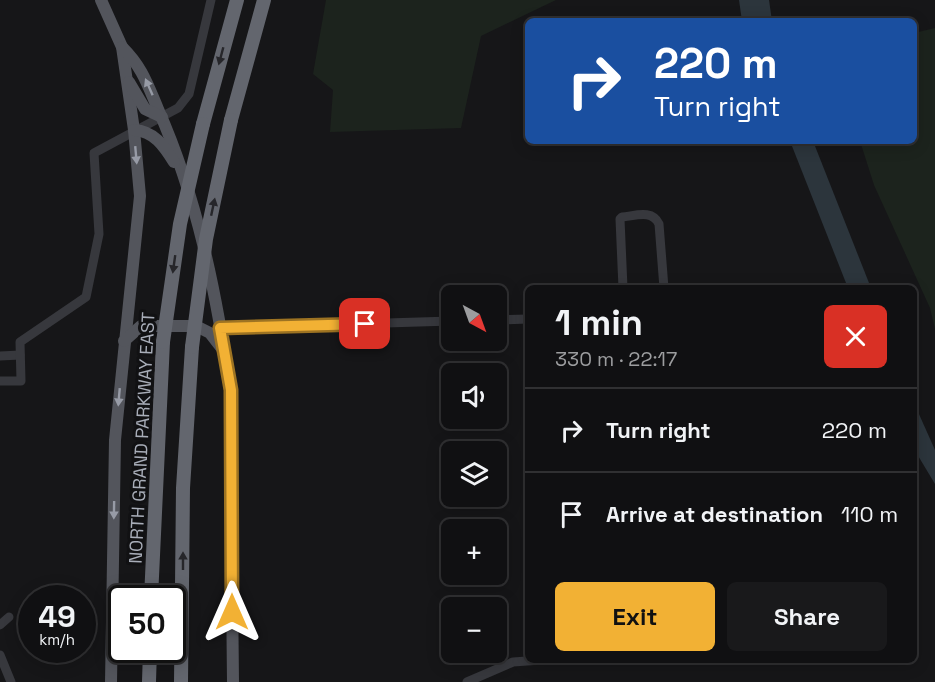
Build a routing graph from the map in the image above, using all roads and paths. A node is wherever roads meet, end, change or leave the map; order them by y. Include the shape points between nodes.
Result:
1 (101, 0) edge
2 (212, 0) edge
3 (237, 0) edge
4 (264, 0) edge
5 (122, 46) junction
6 (125, 76) junction
7 (162, 117) junction
8 (134, 130) junction
9 (186, 181) junction
10 (623, 285) edge
11 (664, 285) edge
12 (525, 319) edge
13 (507, 320) edge
14 (441, 321) edge
15 (220, 328) junction
16 (124, 341) junction
17 (225, 352) junction
18 (20, 355) junction
19 (0, 356) edge
20 (0, 381) edge
21 (152, 585) edge
22 (9, 616) dead end
23 (0, 624) edge
24 (0, 655) edge
25 (525, 661) edge
26 (150, 663) edge
27 (11, 682) edge
28 (111, 682) edge
29 (149, 682) edge
30 (182, 682) edge
31 (232, 682) edge
32 (467, 682) edge

1 - 5 main road
2 - 7 street via 189,94 178,108
3 -> 21 highway, NORTH GRAND PARKWAY EAST, bridge via 180,224 163,342
30 -> 4 highway, bridge via 183,488 192,347 206,239 231,120
5 - 6 main road, NORTH GRAND PARKWAY EAST
7 -> 5 main road via 138,63
6 - 7 main road via 145,109
6 - 8 main road, NORTH GRAND PARKWAY EAST
7 - 8 street
7 - 9 main road
8 - 9 main road via 155,136
8 -> 16 main road, NORTH GRAND PARKWAY EAST via 140,196
8 - 18 street via 94,153 99,234 86,297 20,342
9 - 15 main road
10 - 11 street via 620,219 650,214 658,224
12 - 13 street
14 - 15 street
15 - 17 main road
16 - 17 main road via 141,326 196,326 210,333
16 -> 28 main road, NORTH GRAND PARKWAY EAST via 115,440
17 - 31 main road via 231,390
18 - 19 street
18 - 20 street via 21,381
22 - 23 street
24 - 27 street
25 - 32 street via 513,662
26 - 29 highway

